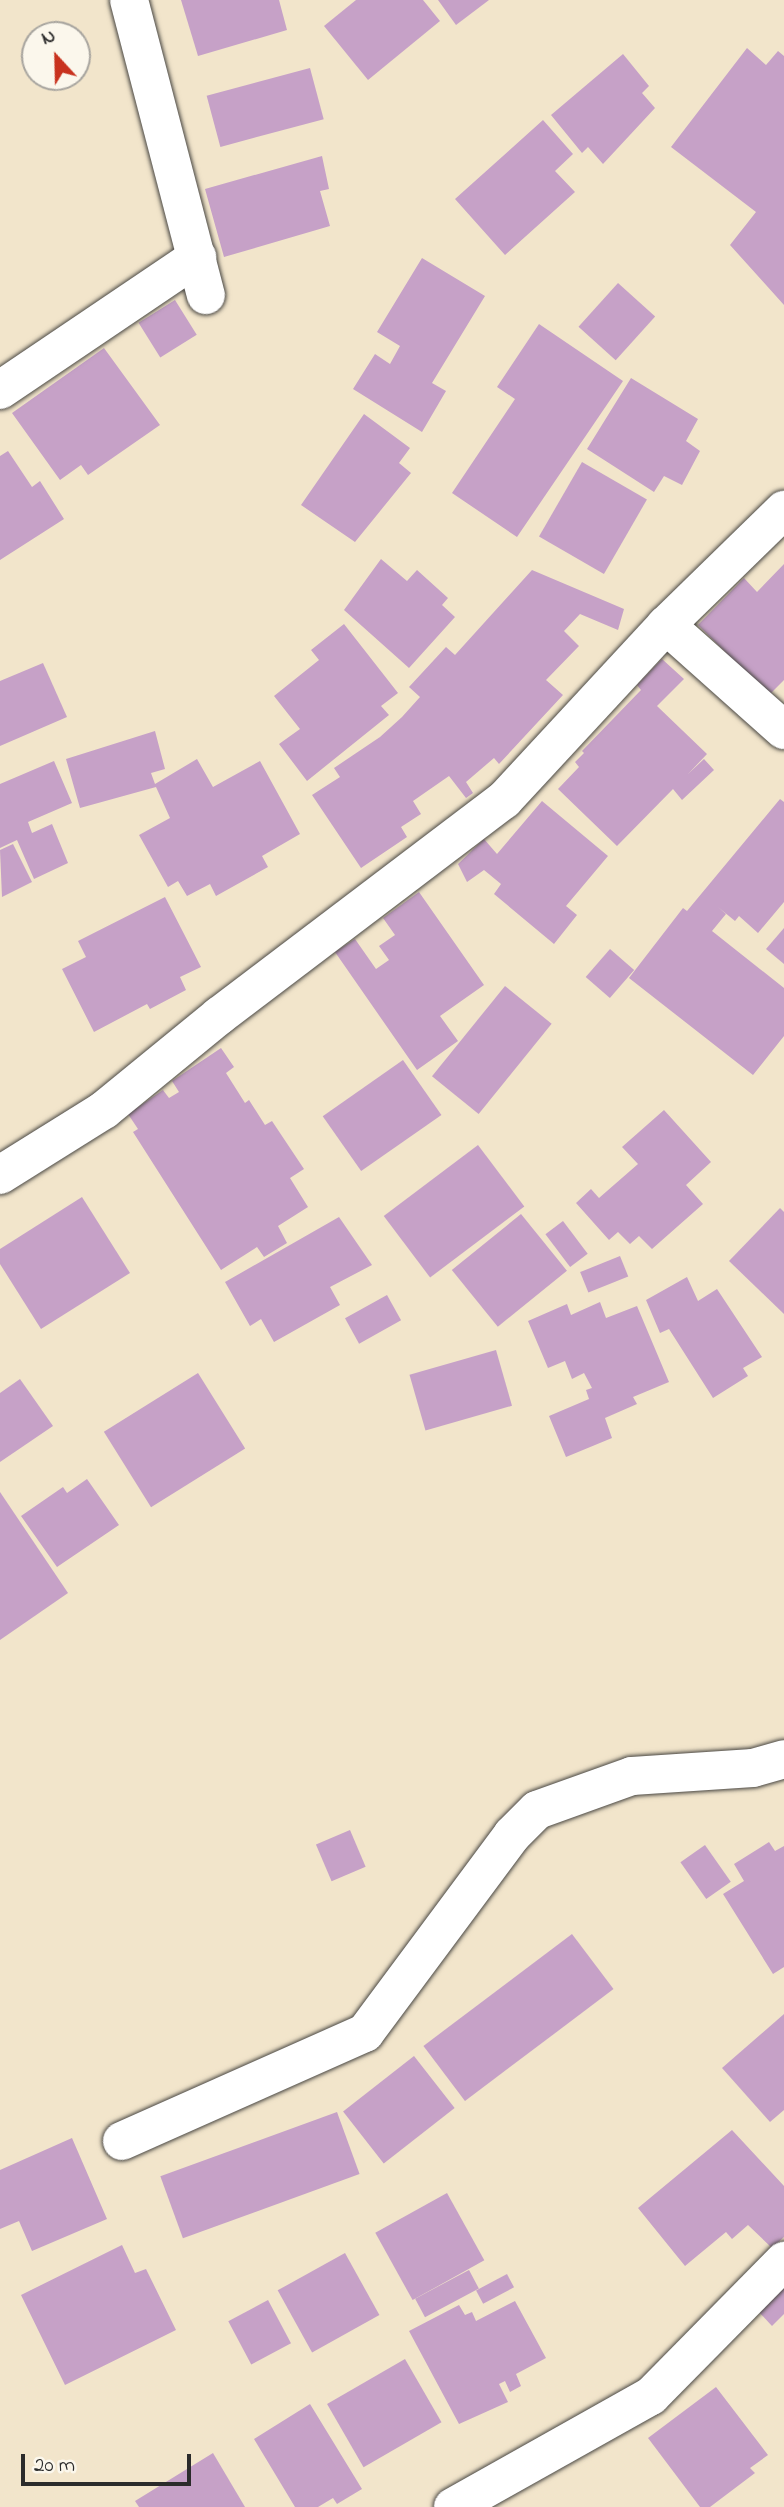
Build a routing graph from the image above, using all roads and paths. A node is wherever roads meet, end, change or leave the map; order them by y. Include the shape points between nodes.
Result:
1 (129, 0) edge
2 (197, 257) junction
3 (206, 295) dead end
4 (0, 390) edge
5 (784, 510) edge
6 (666, 625) junction
7 (784, 730) edge
8 (0, 1175) edge
9 (784, 1759) edge
10 (122, 2141) dead end
11 (784, 2261) edge
12 (453, 2507) edge

1 - 2 street
2 - 3 street
2 - 4 street
5 - 6 street
6 - 7 street
6 - 8 street via 504,800 219,1016 104,1110
9 - 10 street via 753,1768 632,1776 537,1810 512,1835 365,2033
11 - 12 street via 651,2396

